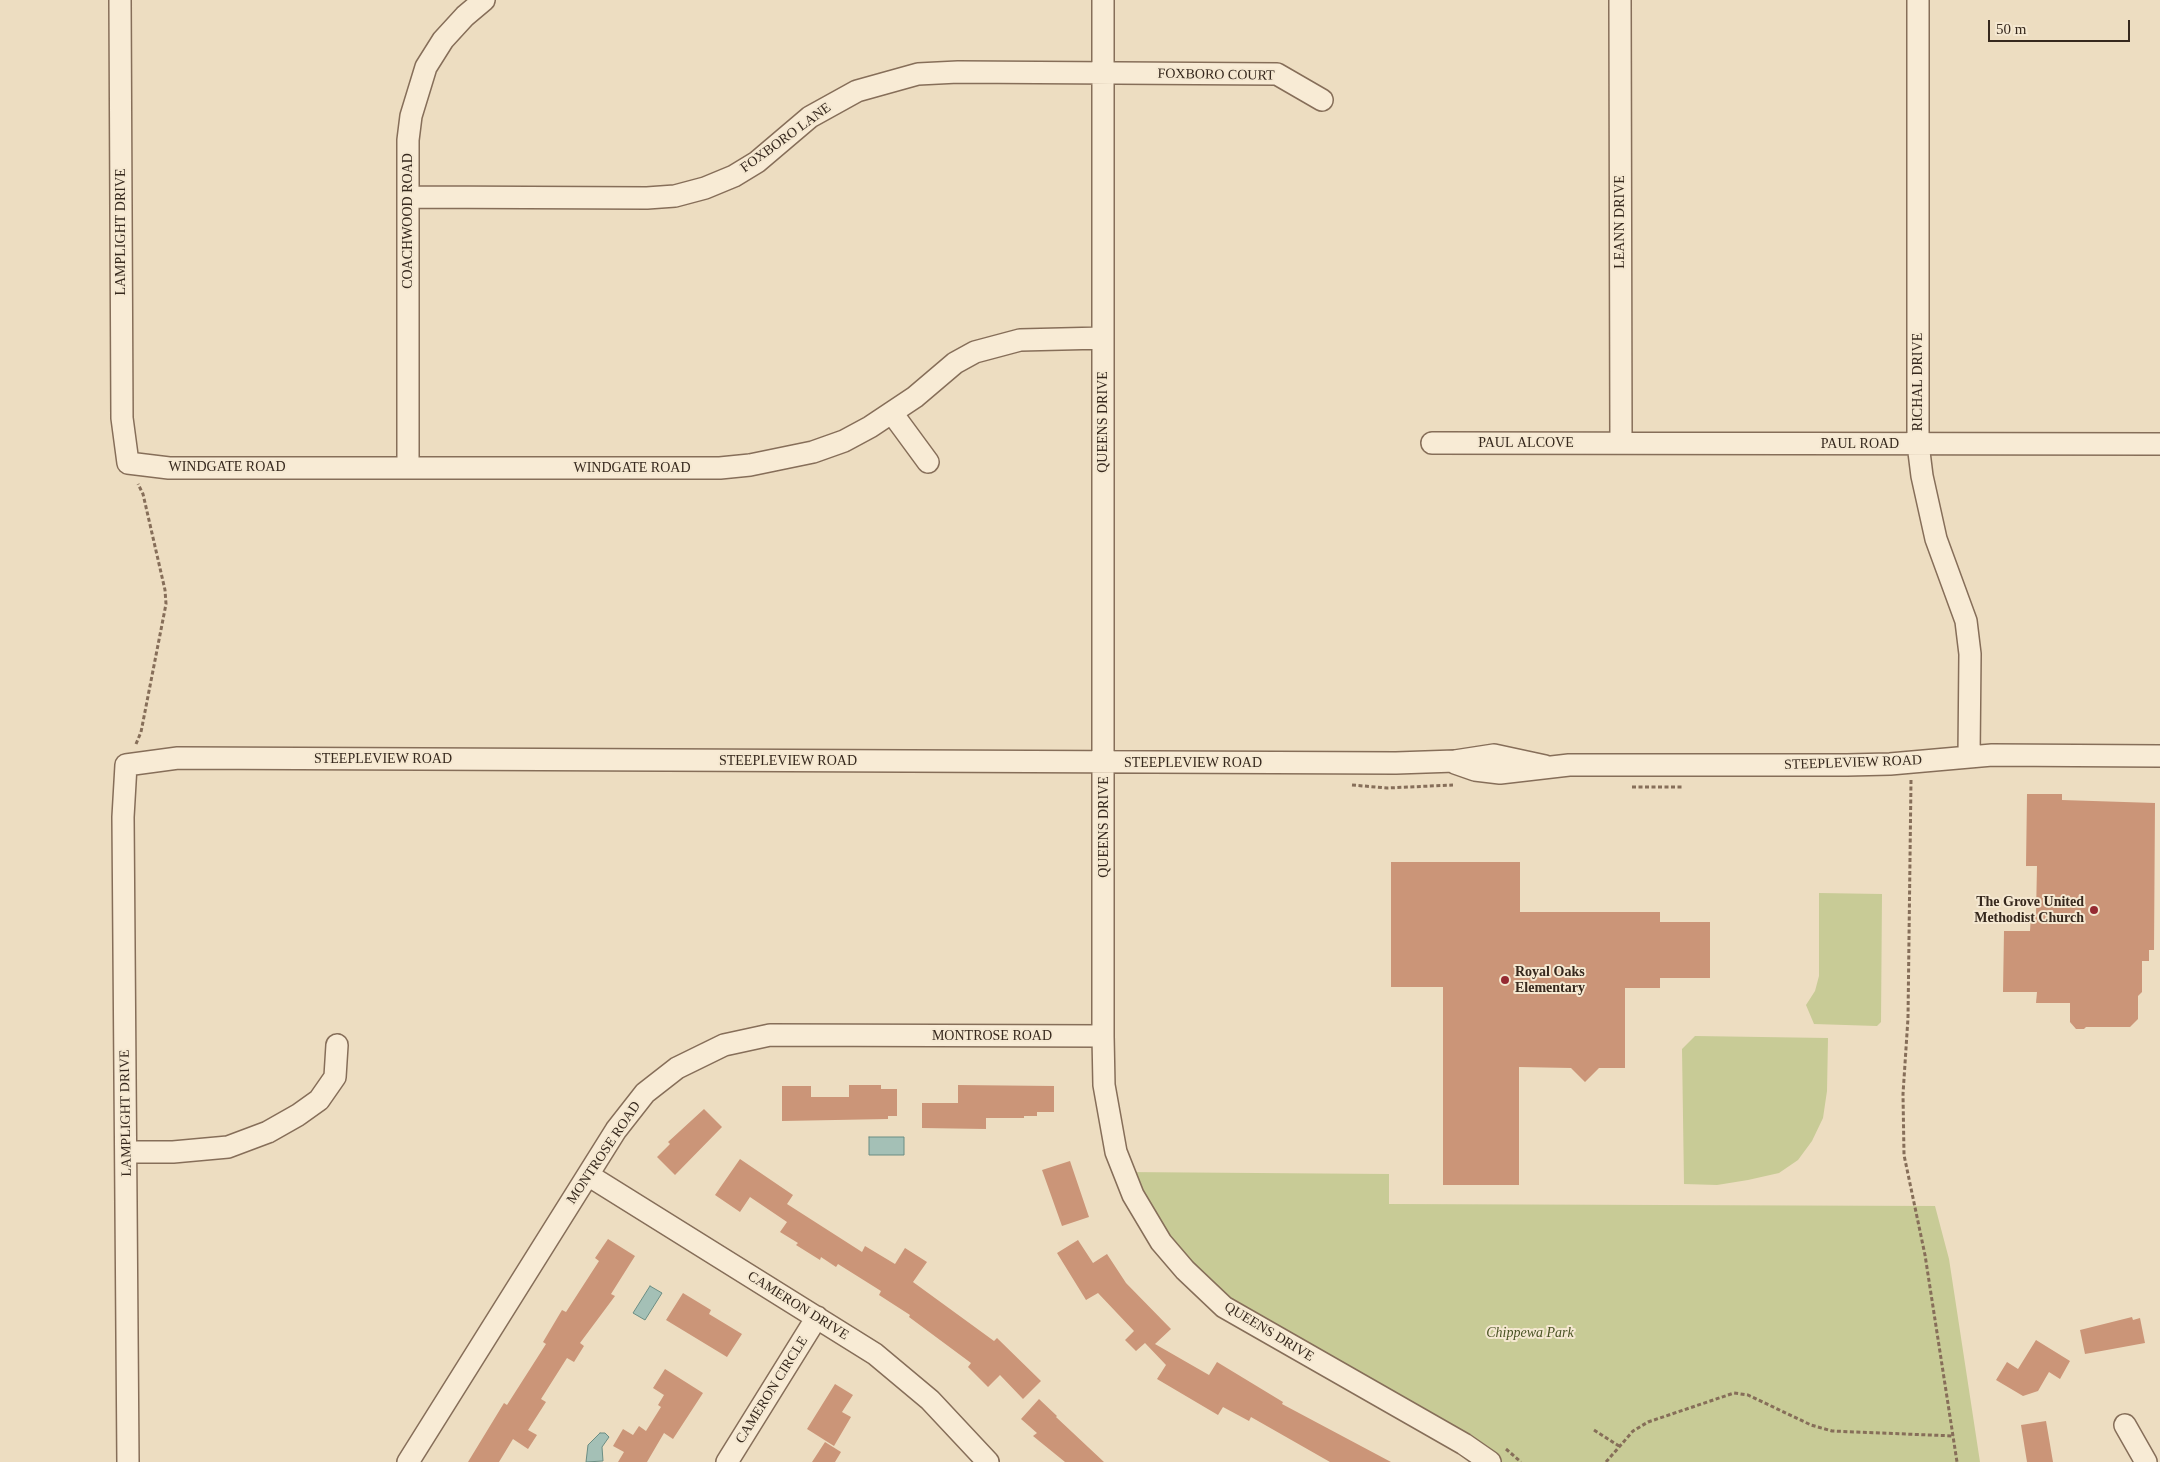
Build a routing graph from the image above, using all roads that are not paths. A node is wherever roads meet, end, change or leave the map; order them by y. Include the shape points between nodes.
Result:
1 (120, 0) edge
2 (484, 0) edge
3 (1104, 0) edge
4 (1620, 0) edge
5 (1918, 0) edge
6 (1104, 73) junction
7 (1322, 100) dead end
8 (408, 197) junction
9 (1103, 338) junction
10 (892, 413) junction
11 (1432, 443) dead end
12 (1620, 444) junction
13 (1918, 444) junction
14 (2160, 444) edge
15 (928, 462) dead end
16 (128, 463) joint
17 (408, 467) junction
18 (1969, 756) junction
19 (2160, 756) edge
20 (1104, 762) junction
21 (126, 765) joint
22 (1103, 1036) junction
23 (338, 1045) dead end
24 (126, 1152) junction
25 (588, 1174) junction
26 (816, 1317) junction
27 (2125, 1425) dead end
28 (1497, 1454) edge
29 (128, 1462) edge
30 (408, 1462) edge
31 (726, 1462) edge
32 (988, 1462) edge
33 (2146, 1462) edge

1 - 16 street, LAMPLIGHT DRIVE via 122,418
2 - 8 street, COACHWOOD ROAD via 443,40 426,67 411,116
3 - 6 street, QUEENS DRIVE
4 - 12 street, LEANN DRIVE
5 - 13 street, RICHAL DRIVE
6 - 7 street, FOXBORO COURT via 1277,74
6 - 8 street, FOXBORO LANE via 958,72 918,74 883,82 857,91 810,118 757,162 734,176 675,196
6 - 9 street, QUEENS DRIVE
8 - 17 street, COACHWOOD ROAD
9 - 10 street, WINDGATE ROAD via 1020,340 976,352 955,362
9 - 20 street, QUEENS DRIVE
10 - 15 street
10 - 17 street, WINDGATE ROAD via 844,441 780,461 750,465 720,468
11 - 12 street, PAUL ALCOVE
12 - 13 street, PAUL ROAD
13 - 14 street, PAUL ROAD
13 - 18 street, RICHAL DRIVE via 1936,539 1966,621 1970,654
16 - 17 street, WINDGATE ROAD via 169,468
18 - 19 street, STEEPLEVIEW ROAD
18 - 20 street, STEEPLEVIEW ROAD via 1854,765 1545,766 1494,755 1450,761
20 - 21 street, STEEPLEVIEW ROAD via 178,758
20 - 22 street, QUEENS DRIVE
21 - 24 street, LAMPLIGHT DRIVE via 122,817
22 - 25 street, MONTROSE ROAD via 790,1034 741,1040 693,1058 651,1087 624,1117
22 - 28 street, QUEENS DRIVE via 1105,1099 1119,1162 1146,1218 1180,1265 1233,1313 1464,1444
23 - 24 street via 335,1077 318,1100 298,1116 268,1132 228,1147
24 - 29 street, LAMPLIGHT DRIVE
25 - 26 street, CAMERON DRIVE
25 - 30 street, MONTROSE ROAD
26 - 31 street, CAMERON CIRCLE
26 - 32 street, CAMERON DRIVE via 899,1373
27 - 33 street

